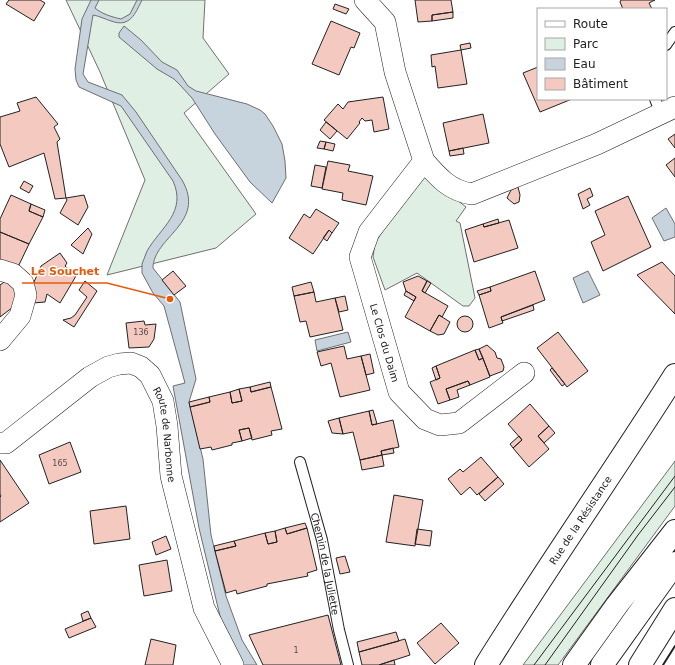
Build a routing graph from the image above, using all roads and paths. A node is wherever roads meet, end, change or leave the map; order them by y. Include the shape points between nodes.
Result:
1 (365, 0) edge
2 (675, 32) edge
3 (667, 44) edge
4 (663, 107) edge
5 (424, 161) junction
6 (0, 270) edge
7 (0, 340) edge
8 (524, 373) dead end
9 (675, 376) edge
10 (0, 443) edge
11 (300, 462) dead end
12 (675, 531) edge
13 (675, 563) edge
14 (675, 609) edge
15 (233, 665) edge
16 (348, 665) edge
17 (486, 665) edge
18 (574, 665) edge
19 (602, 665) edge
20 (640, 665) edge

1 - 5 street via 385,22 395,72
2 - 3 lane
4 - 5 street via 597,144 472,194 464,193 442,181
5 - 8 street, Le Clos du Daim via 369,232 360,258 398,392 425,420 440,425 459,423
6 - 7 street via 13,274 23,283 26,295 20,316
9 - 17 main road, Rue de la Résistance
10 - 15 street, Route de Narbonne via 6,443 90,377 108,367 119,364 142,367 150,375 163,401 171,476 204,608
11 - 16 lane, Chemin de la Juliette via 322,540
12 - 18 main road
13 - 19 main road
14 - 20 main road

